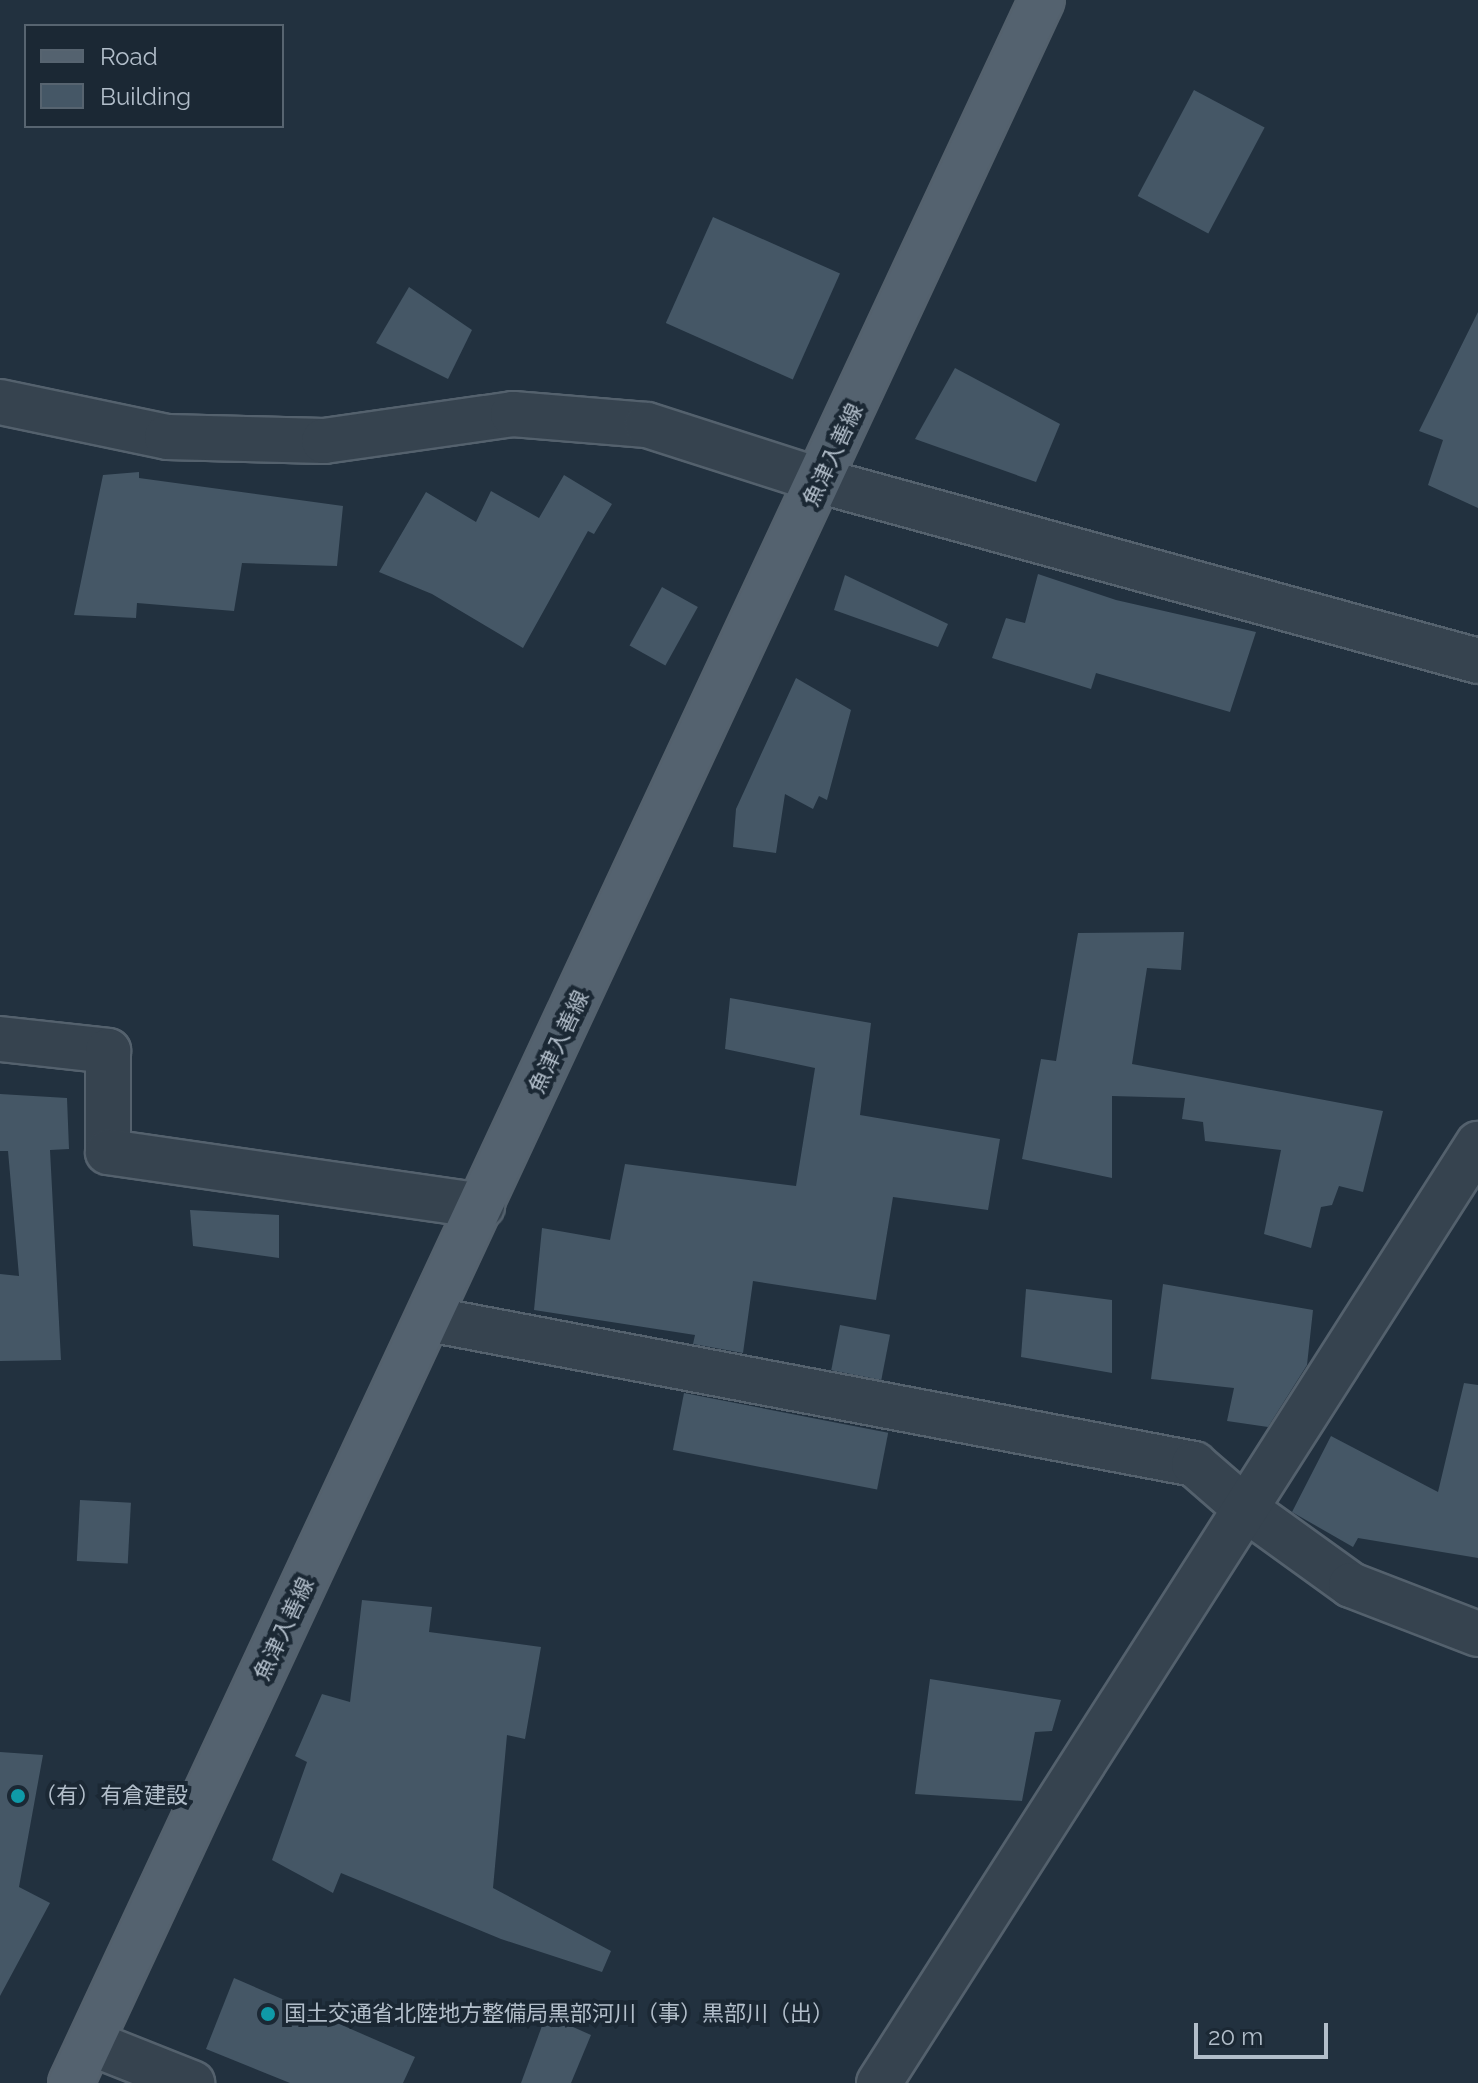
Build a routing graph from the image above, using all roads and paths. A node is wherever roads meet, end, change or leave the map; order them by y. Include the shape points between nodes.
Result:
1 (1042, 0) edge
2 (0, 402) edge
3 (821, 481) junction
4 (1478, 661) edge
5 (0, 1039) edge
6 (1478, 1144) edge
7 (482, 1206) junction
8 (429, 1319) junction
9 (1247, 1510) junction
10 (1478, 1634) edge
11 (91, 2043) junction
12 (71, 2083) edge
13 (192, 2083) edge
14 (879, 2083) edge

1 - 3 main road, 魚津入善線
2 - 3 street via 167,437 324,441 513,414 647,425
3 - 4 street
3 - 7 main road, 魚津入善線
5 - 7 street via 108,1051 108,1152
6 - 9 street
7 - 8 main road, 魚津入善線
8 - 9 street via 1194,1464
8 - 11 main road, 魚津入善線
9 - 10 street via 1351,1585
9 - 14 street
11 - 12 main road, 魚津入善線
11 - 13 street

